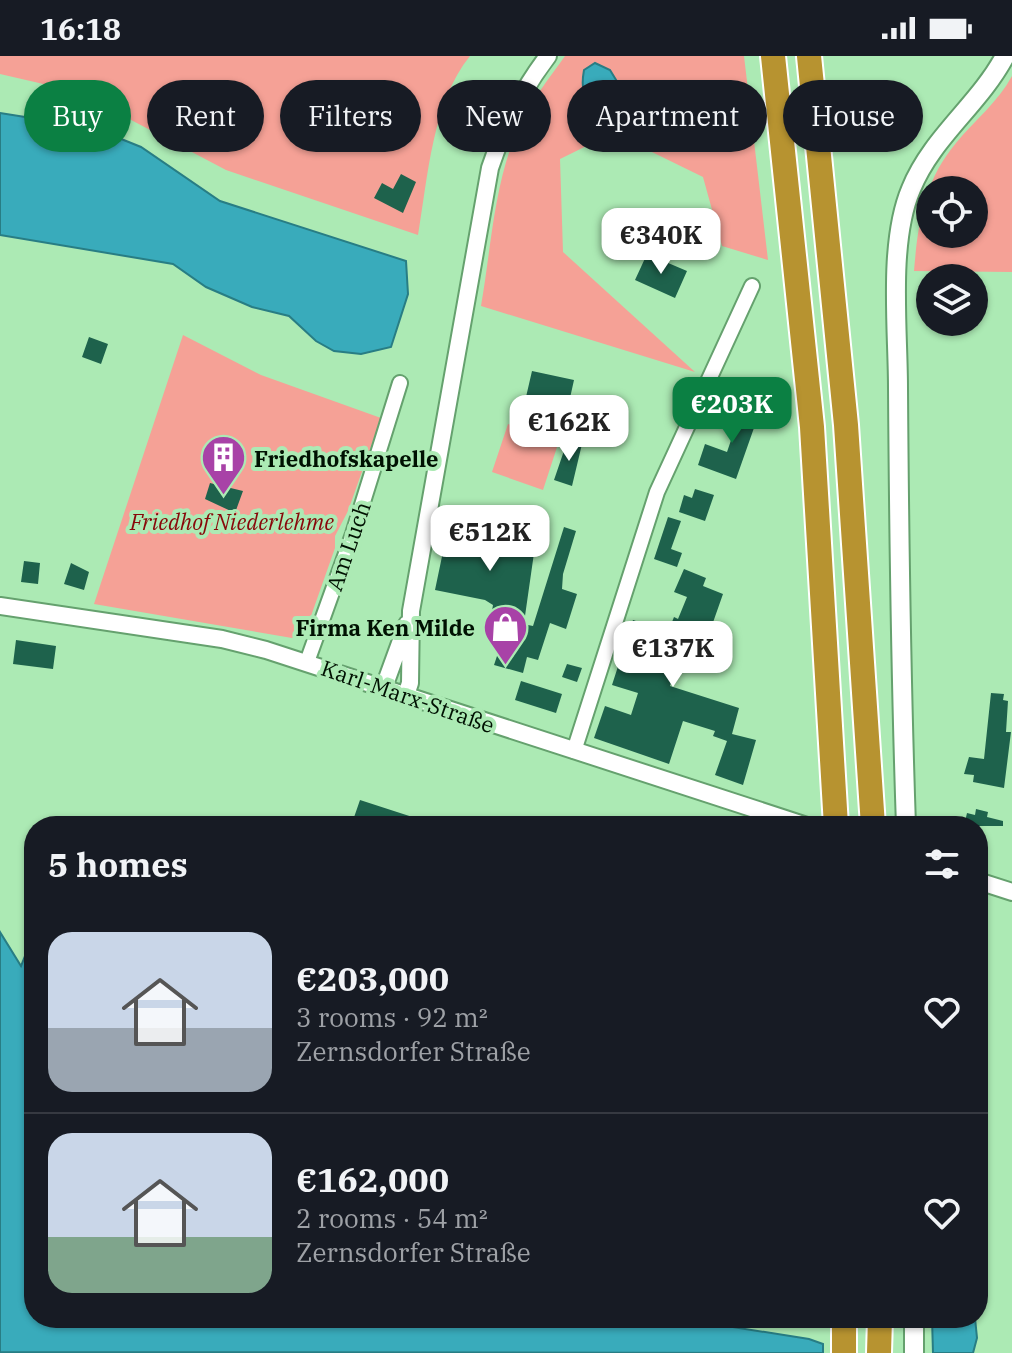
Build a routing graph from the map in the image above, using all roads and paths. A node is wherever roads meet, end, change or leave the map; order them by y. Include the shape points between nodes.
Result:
1 (548, 56) edge
2 (773, 56) edge
3 (809, 56) edge
4 (1005, 56) edge
5 (752, 286) dead end
6 (400, 383) dead end
7 (0, 606) edge
8 (411, 611) junction
9 (307, 662) junction
10 (384, 687) junction
11 (406, 695) junction
12 (574, 751) junction
13 (776, 816) edge
14 (836, 816) edge
15 (873, 816) edge
16 (906, 816) edge
17 (988, 884) edge
18 (1012, 892) edge
19 (844, 1328) edge
20 (880, 1328) edge
21 (914, 1328) edge
22 (844, 1353) edge
23 (879, 1353) edge
24 (914, 1353) edge

1 - 8 street via 511,113 490,168
2 - 14 highway via 812,427
3 - 15 highway via 846,425
4 - 16 main road via 924,161 904,207 901,229 899,592
5 - 12 street via 657,492
6 - 9 street, Am Luch
7 - 9 street, Karl-Marx-Straße via 222,639
8 - 10 street
8 - 11 street
9 - 10 street, Karl-Marx-Straße
10 - 11 street, Karl-Marx-Straße
11 - 12 street, Karl-Marx-Straße
12 - 13 street, Karl-Marx-Straße
17 - 18 street
19 - 22 highway
20 - 23 highway
21 - 24 main road

